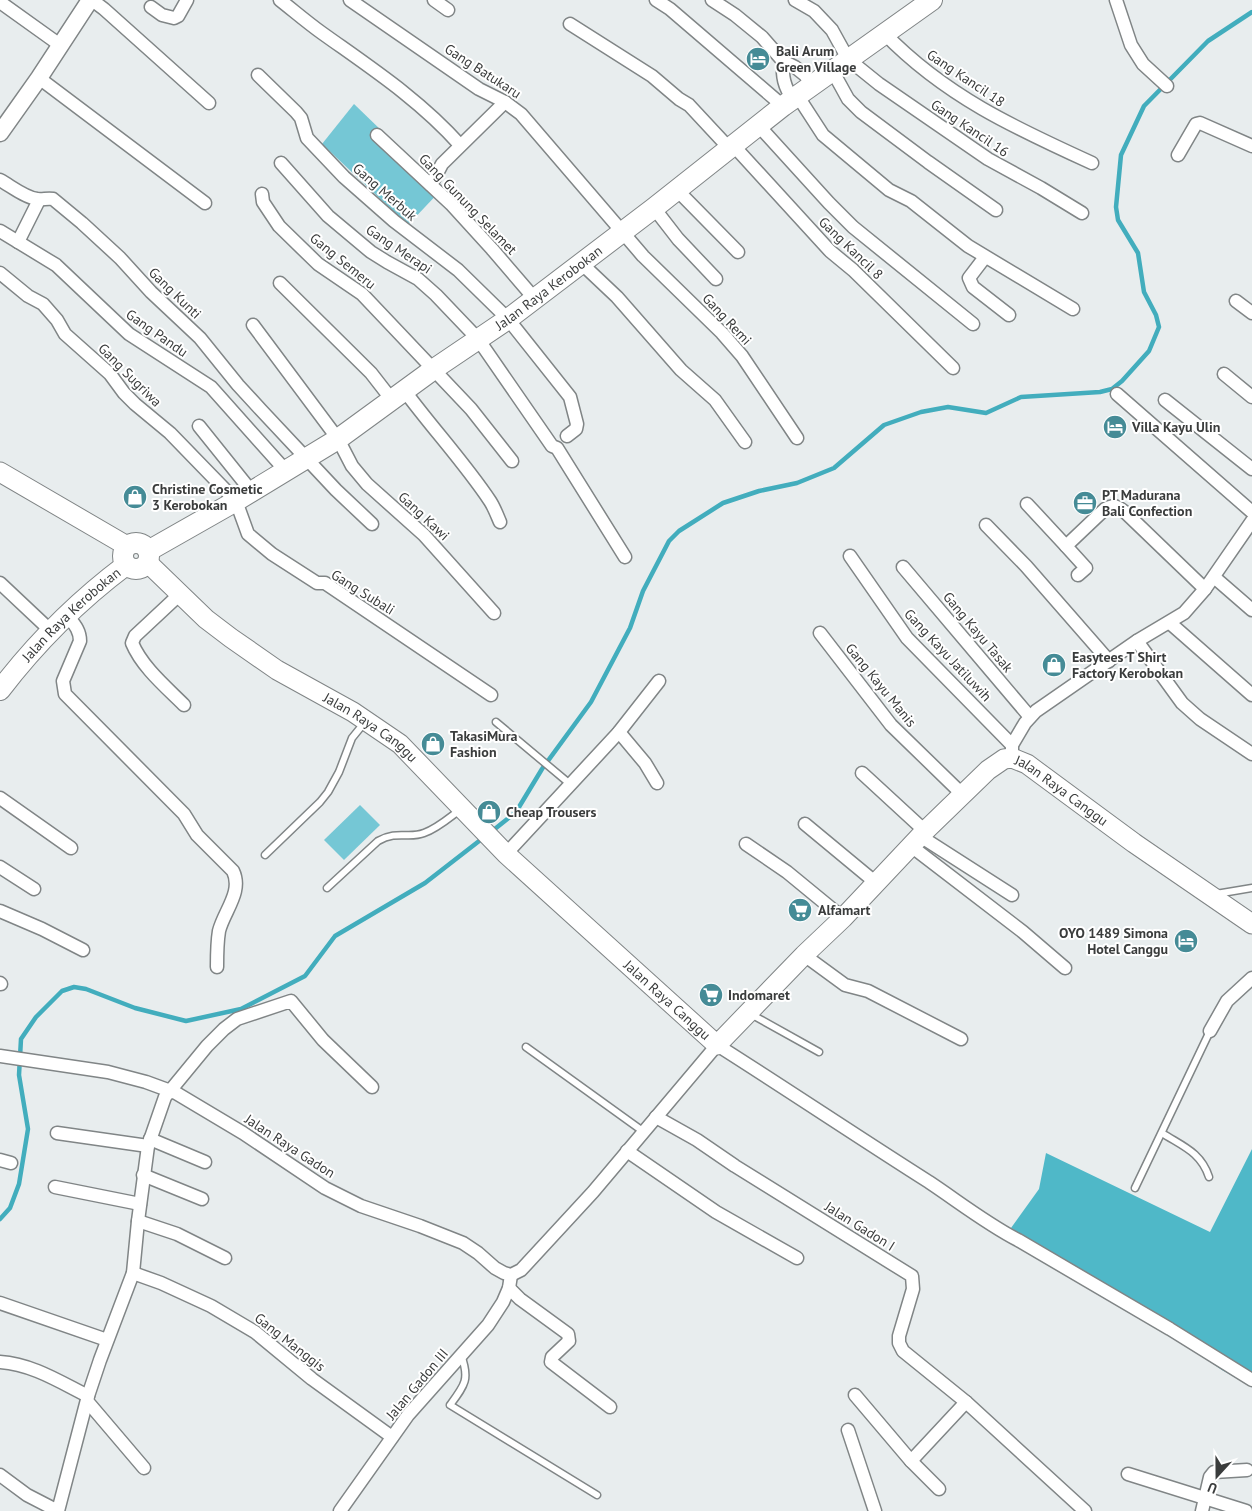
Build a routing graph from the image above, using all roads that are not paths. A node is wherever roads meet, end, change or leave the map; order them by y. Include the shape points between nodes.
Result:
1 (91, 0) edge
2 (187, 0) edge
3 (280, 0) edge
4 (350, 0) edge
5 (434, 0) edge
6 (656, 0) edge
7 (712, 0) edge
8 (795, 0) edge
9 (1116, 0) edge
10 (0, 2) edge
11 (923, 2) edge
12 (151, 8) dead end
13 (448, 10) dead end
14 (570, 24) dead end
15 (888, 38) junction
16 (60, 45) junction
17 (783, 61) junction
18 (847, 67) junction
19 (258, 75) dead end
20 (39, 78) junction
21 (1167, 86) dead end
22 (796, 96) junction
23 (505, 102) junction
24 (209, 103) dead end
25 (764, 131) junction
26 (0, 133) edge
27 (377, 135) dead end
28 (460, 146) junction
29 (1252, 146) edge
30 (731, 147) junction
31 (1178, 155) dead end
32 (281, 163) dead end
33 (1092, 163) dead end
34 (0, 180) edge
35 (431, 185) junction
36 (677, 190) junction
37 (262, 194) dead end
38 (39, 200) junction
39 (204, 203) dead end
40 (654, 208) junction
41 (996, 210) dead end
42 (1082, 213) dead end
43 (2, 237) edge
44 (627, 237) junction
45 (18, 242) junction
46 (738, 252) dead end
47 (985, 256) junction
48 (581, 263) junction
49 (0, 273) edge
50 (716, 278) dead end
51 (280, 283) dead end
52 (534, 298) junction
53 (1236, 301) dead end
54 (1073, 309) dead end
55 (1252, 313) edge
56 (1009, 315) dead end
57 (508, 319) junction
58 (253, 324) dead end
59 (973, 324) dead end
60 (478, 339) junction
61 (953, 368) dead end
62 (434, 369) junction
63 (1224, 374) dead end
64 (1117, 394) dead end
65 (398, 395) junction
66 (1252, 397) edge
67 (1165, 400) dead end
68 (199, 426) dead end
69 (567, 436) dead end
70 (797, 438) dead end
71 (338, 439) junction
72 (745, 442) dead end
73 (307, 458) junction
74 (512, 461) dead end
75 (1252, 469) edge
76 (286, 471) junction
77 (0, 472) edge
78 (244, 497) junction
79 (1028, 504) dead end
80 (1252, 512) edge
81 (1252, 521) edge
82 (500, 522) dead end
83 (372, 524) dead end
84 (986, 525) dead end
85 (1066, 546) junction
86 (126, 556) junction
87 (850, 556) dead end
88 (148, 557) junction
89 (625, 557) dead end
90 (903, 567) dead end
91 (1078, 576) dead end
92 (1214, 577) junction
93 (0, 583) edge
94 (1205, 589) junction
95 (180, 594) junction
96 (1252, 610) edge
97 (494, 613) dead end
98 (67, 615) junction
99 (1170, 623) junction
100 (51, 630) junction
101 (820, 633) dead end
102 (1137, 641) junction
103 (1109, 661) junction
104 (659, 680) dead end
105 (0, 690) edge
106 (491, 695) dead end
107 (1252, 695) edge
108 (184, 705) dead end
109 (359, 716) junction
110 (1030, 717) junction
111 (496, 722) dead end
112 (619, 732) junction
113 (1012, 751) junction
114 (1252, 754) edge
115 (862, 773) dead end
116 (657, 783) dead end
117 (570, 784) junction
118 (963, 795) junction
119 (0, 798) edge
120 (462, 808) junction
121 (805, 824) dead end
122 (918, 838) junction
123 (746, 844) dead end
124 (71, 848) dead end
125 (506, 854) junction
126 (265, 855) dead end
127 (0, 868) edge
128 (875, 882) junction
129 (327, 888) dead end
130 (1252, 888) edge
131 (34, 889) dead end
132 (1012, 895) dead end
133 (1210, 896) junction
134 (0, 911) edge
135 (843, 918) junction
136 (1252, 924) edge
137 (83, 950) dead end
138 (804, 955) junction
139 (217, 967) dead end
140 (1065, 968) dead end
141 (1252, 978) edge
142 (748, 1013) junction
143 (1210, 1031) joint
144 (961, 1039) dead end
145 (717, 1045) junction
146 (526, 1048) dead end
147 (819, 1052) dead end
148 (0, 1056) edge
149 (372, 1087) dead end
150 (168, 1091) junction
151 (656, 1118) junction
152 (644, 1132) junction
153 (57, 1133) dead end
154 (1162, 1134) junction
155 (149, 1142) junction
156 (627, 1151) junction
157 (205, 1162) dead end
158 (143, 1175) junction
159 (1209, 1176) dead end
160 (55, 1186) dead end
161 (1135, 1188) dead end
162 (202, 1199) dead end
163 (140, 1204) junction
164 (138, 1221) junction
165 (225, 1258) dead end
166 (797, 1258) dead end
167 (133, 1274) junction
168 (512, 1275) junction
169 (509, 1288) junction
170 (0, 1303) edge
171 (107, 1340) junction
172 (461, 1355) junction
173 (0, 1362) edge
174 (1252, 1380) edge
175 (855, 1395) dead end
176 (88, 1399) junction
177 (966, 1402) junction
178 (610, 1407) dead end
179 (848, 1430) dead end
180 (392, 1437) junction
181 (911, 1461) junction
182 (144, 1468) dead end
183 (1247, 1470) dead end
184 (1128, 1474) dead end
185 (0, 1475) edge
186 (939, 1489) dead end
187 (597, 1495) dead end
188 (1203, 1505) edge
189 (58, 1511) edge
190 (340, 1511) edge
191 (875, 1511) edge
192 (1085, 1511) edge
193 (1246, 1511) edge

1 - 16 street
1 - 24 street
2 - 12 street via 174,18
3 - 28 street via 408,95
4 - 23 street, Gang Batukaru via 479,89
5 - 13 street
6 - 22 street via 692,28
7 - 17 street via 762,37
8 - 18 street via 814,11 832,30
9 - 21 street via 1131,45 1143,64
10 - 16 street
11 - 15 main road, Jalan Raya Kerobokan
14 - 30 street, Gang Kancil 8 via 652,76 689,105
15 - 18 main road, Jalan Raya Kerobokan
15 - 33 street, Gang Kancil 18 via 960,96
16 - 20 street
17 - 22 street via 786,89
17 - 22 street via 800,71
18 - 22 main road, Jalan Raya Kerobokan
18 - 41 street via 846,95 861,112
18 - 42 street, Gang Kancil 16 via 879,84 988,160
19 - 57 street, Gang Merbuk via 296,112 307,138 344,177 458,270
20 - 26 street
20 - 39 street
22 - 25 main road, Jalan Raya Kerobokan
22 - 47 street via 823,135 889,190 911,201
23 - 28 street
23 - 44 street, Gang Batukaru via 521,114
25 - 30 main road, Jalan Raya Kerobokan
25 - 59 street via 854,227
27 - 35 street, Gang Gunung Selamet
28 - 35 street via 442,164
29 - 31 street via 1200,123 1196,124
30 - 36 main road, Jalan Raya Kerobokan
30 - 61 street, Gang Kancil 8 via 830,251
32 - 60 street, Gang Merapi via 328,216 386,262 418,278
34 - 38 street, Gang Kunti
35 - 52 street, Gang Gunung Selamet
36 - 40 main road, Jalan Raya Kerobokan
36 - 46 street
37 - 62 street, Gang Semeru via 263,202 279,226 327,271 362,294
38 - 45 street
38 - 73 street, Gang Kunti via 48,198 58,203 120,258 200,338 238,385
40 - 44 main road, Jalan Raya Kerobokan
40 - 50 street via 678,240
43 - 45 street, Gang Pandu
44 - 48 main road, Jalan Raya Kerobokan
44 - 70 street, Gang Remi via 722,332
45 - 76 street, Gang Pandu via 56,265 129,334 210,387
47 - 54 street
47 - 56 street via 969,278 973,287
48 - 52 main road, Jalan Raya Kerobokan
48 - 72 street via 614,293 681,370 715,400
49 - 78 street, Gang Sugriwa via 43,304 58,320 65,334 110,374 135,404
51 - 65 street via 371,373
52 - 57 main road, Jalan Raya Kerobokan
53 - 55 street
57 - 60 main road, Jalan Raya Kerobokan
57 - 69 street, Gang Merbuk via 570,397 576,430
58 - 71 street, Gang Kawi
60 - 62 main road, Jalan Raya Kerobokan
60 - 89 street, Gang Merapi via 549,442 557,448
62 - 65 main road, Jalan Raya Kerobokan
62 - 74 street, Gang Semeru
63 - 66 street
64 - 80 street
65 - 71 main road, Jalan Raya Kerobokan
65 - 82 street via 426,420 481,488
67 - 75 street
68 - 78 street
71 - 73 main road, Jalan Raya Kerobokan
71 - 97 street, Gang Kawi via 352,466 367,484 428,539
73 - 76 main road, Jalan Raya Kerobokan
73 - 83 street, Gang Kunti
76 - 78 main road, Jalan Raya Kerobokan
77 - 86 main road
78 - 88 main road, Jalan Raya Kerobokan
78 - 106 street, Gang Subali via 248,534 272,554 317,583 325,583
79 - 85 street
81 - 92 street
84 - 103 street
85 - 91 street via 1086,568
85 - 94 street via 1105,509 1115,506
86 - 88 main road via 131,544 141,544
86 - 98 main road, Jalan Raya Kerobokan
87 - 113 street, Gang Kayu Jatiluwih via 907,638
88 - 95 main road, Jalan Raya Canggu
90 - 110 street, Gang Kayu Tasak
92 - 94 street
92 - 96 street
93 - 100 street
94 - 99 street via 1184,613
95 - 108 street via 135,636 132,643 141,659
95 - 109 main road, Jalan Raya Canggu via 231,638 277,670
98 - 100 main road, Jalan Raya Kerobokan
98 - 139 street via 78,628 80,641 62,681 65,694 187,820 236,878 234,895 218,935
99 - 102 street
99 - 107 street
100 - 105 main road, Jalan Raya Kerobokan
101 - 118 street, Gang Kayu Manis via 891,725
102 - 103 street
102 - 114 street via 1182,703
103 - 110 street
104 - 112 street
109 - 120 main road, Jalan Raya Canggu via 400,744
109 - 126 lane via 339,772 328,792
110 - 113 street
111 - 117 lane
112 - 116 street
112 - 117 street
113 - 118 main road, Jalan Raya Canggu
113 - 133 main road, Jalan Raya Canggu
115 - 122 street
117 - 125 street
118 - 122 main road, Jalan Raya Canggu
119 - 124 street
120 - 125 main road, Jalan Raya Canggu
120 - 129 lane via 423,834 388,836 378,841
121 - 128 street
122 - 128 main road, Jalan Raya Canggu
122 - 132 street
122 - 140 street
123 - 135 street via 787,872
125 - 145 main road, Jalan Raya Canggu
127 - 131 street
128 - 135 main road, Jalan Raya Canggu
130 - 133 lane
133 - 136 main road, Jalan Raya Canggu
134 - 137 street
135 - 138 main road, Jalan Raya Canggu
138 - 142 main road, Jalan Raya Canggu
138 - 144 street via 845,985 868,991
141 - 143 street via 1227,1001
142 - 145 main road, Jalan Raya Canggu
142 - 147 lane
143 - 154 lane
145 - 151 street
145 - 174 street via 993,1227
146 - 152 lane
148 - 150 street, Jalan Raya Gadon via 108,1072
149 - 150 street via 323,1040 291,1001 237,1020 224,1029
150 - 155 street
150 - 168 street, Jalan Raya Gadon via 243,1133 326,1188 360,1206 463,1244 495,1268
151 - 152 street
151 - 177 street, Jalan Gadon I via 697,1140 912,1276 913,1289 900,1330 900,1346 906,1355
152 - 156 street
153 - 155 street
154 - 159 lane via 1202,1160
154 - 161 lane
155 - 157 street
155 - 158 street
156 - 166 street via 716,1212
156 - 168 street via 521,1270
158 - 162 street
158 - 163 street
160 - 163 street
163 - 164 street
164 - 165 street via 177,1234
164 - 167 street
167 - 171 street
167 - 180 street, Gang Manggis via 211,1306 255,1332 312,1379
168 - 169 street, Jalan Gadon III
169 - 172 street, Jalan Gadon III via 488,1324
169 - 178 street via 568,1334 569,1341 551,1362
170 - 171 street
171 - 176 street
172 - 180 street, Jalan Gadon III
172 - 187 lane via 466,1380 450,1405
173 - 176 street via 42,1372
175 - 181 street
176 - 182 street
176 - 189 street
177 - 181 street
177 - 192 street
179 - 191 street
180 - 190 street, Jalan Gadon III
181 - 186 street
183 - 188 street via 1214,1472
184 - 188 street
185 - 189 street via 27,1495
188 - 193 street

